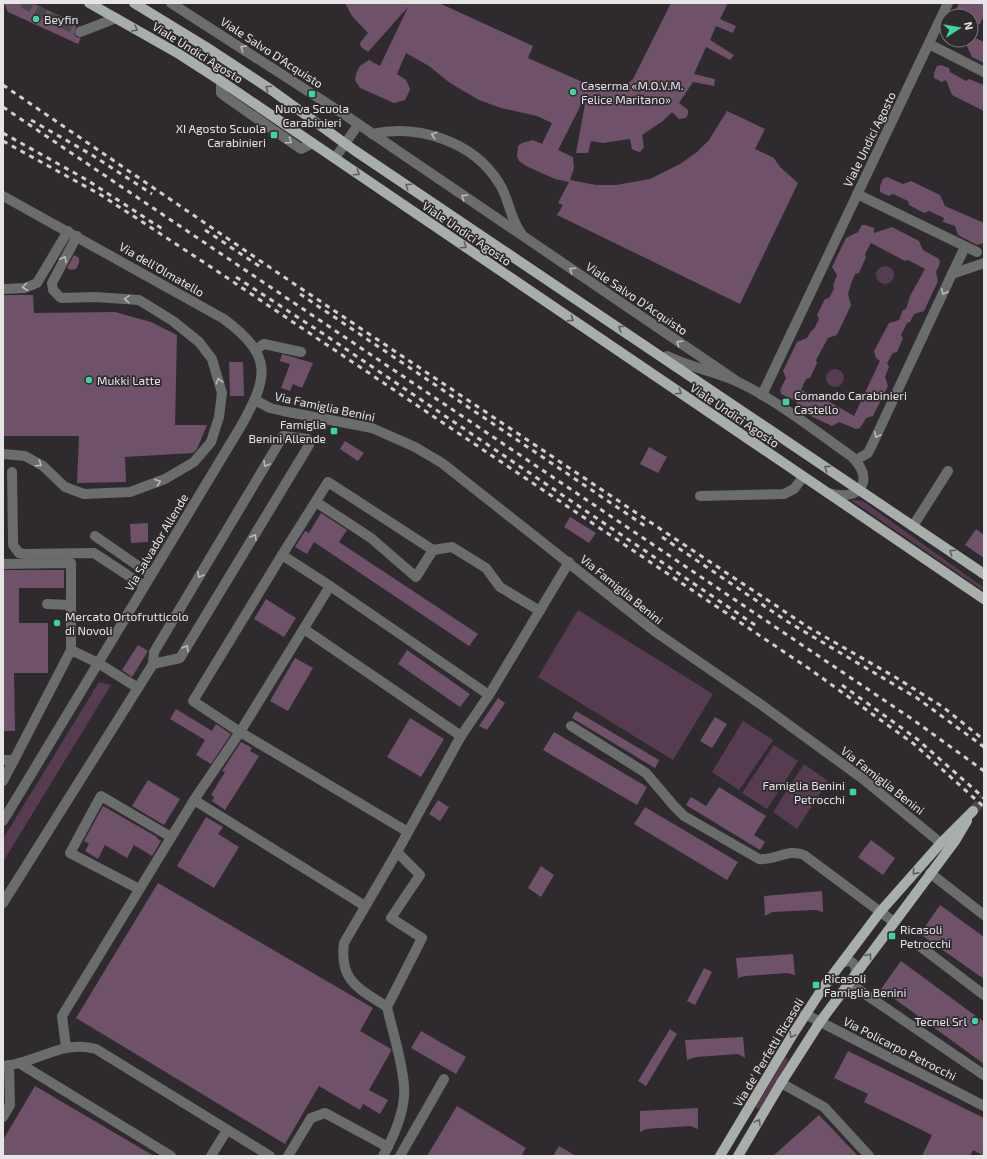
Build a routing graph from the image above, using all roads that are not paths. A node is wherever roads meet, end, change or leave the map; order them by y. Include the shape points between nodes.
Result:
1 (89, 3) edge
2 (134, 3) edge
3 (171, 3) edge
4 (948, 3) edge
5 (116, 18) junction
6 (80, 32) dead end
7 (929, 44) junction
8 (984, 72) edge
9 (358, 124) junction
10 (372, 134) junction
11 (345, 143) junction
12 (335, 158) junction
13 (857, 194) junction
14 (3, 196) edge
15 (72, 233) junction
16 (524, 238) junction
17 (965, 247) junction
18 (977, 252) dead end
19 (984, 263) edge
20 (952, 274) junction
21 (3, 289) edge
22 (255, 350) junction
23 (653, 350) junction
24 (301, 352) dead end
25 (735, 380) junction
26 (762, 395) junction
27 (255, 400) junction
28 (3, 454) edge
29 (856, 460) junction
30 (948, 471) dead end
31 (12, 472) dead end
32 (803, 477) junction
33 (860, 490) junction
34 (826, 493) junction
35 (700, 496) dead end
36 (316, 502) junction
37 (8, 505) edge
38 (913, 526) junction
39 (95, 536) dead end
40 (8, 542) edge
41 (433, 550) junction
42 (282, 555) junction
43 (569, 562) junction
44 (3, 564) edge
45 (984, 574) edge
46 (151, 575) junction
47 (144, 586) junction
48 (330, 586) junction
49 (984, 599) edge
50 (47, 604) dead end
51 (71, 605) junction
52 (540, 611) junction
53 (304, 629) junction
54 (71, 650) junction
55 (98, 664) junction
56 (153, 664) junction
57 (138, 688) junction
58 (489, 695) junction
59 (571, 726) dead end
60 (240, 732) junction
61 (461, 736) junction
62 (3, 760) edge
63 (14, 760) junction
64 (3, 781) edge
65 (194, 800) junction
66 (972, 812) tunnel mouth
67 (3, 821) edge
68 (408, 832) junction
69 (171, 837) junction
70 (945, 846) junction
71 (397, 852) junction
72 (930, 873) junction
73 (139, 889) junction
74 (3, 903) edge
75 (365, 906) junction
76 (880, 912) junction
77 (984, 915) edge
78 (894, 922) junction
79 (921, 947) dead end
80 (842, 963) junction
81 (856, 973) junction
82 (849, 983) junction
83 (984, 995) edge
84 (387, 1008) junction
85 (805, 1014) junction
86 (820, 1022) junction
87 (66, 1047) junction
88 (10, 1065) edge
89 (984, 1075) edge
90 (444, 1079) dead end
91 (781, 1083) junction
92 (984, 1106) edge
93 (3, 1117) edge
94 (227, 1130) junction
95 (386, 1151) edge
96 (171, 1156) edge
97 (211, 1156) edge
98 (270, 1156) edge
99 (288, 1156) edge
100 (400, 1156) edge
101 (720, 1156) edge
102 (738, 1156) edge
103 (869, 1156) edge

1 - 5 main road, Viale Undici Agosto
11 -> 2 main road, Viale Undici Agosto via 206,46
9 -> 3 street, Viale Salvo D'Acquisto
4 - 7 street, Viale Undici Agosto
5 - 6 street
5 -> 12 main road, Viale Undici Agosto via 180,54
7 - 8 street
7 - 13 street, Viale Undici Agosto
9 - 10 street, Viale Salvo D'Acquisto
9 - 11 street
16 -> 10 street, Viale Salvo D'Acquisto
16 -> 10 street, Viale Salvo D'Acquisto via 515,223 499,182 469,152 448,140 423,132 390,131
11 - 12 street
23 -> 11 main road, Viale Undici Agosto
12 -> 32 main road, Viale Undici Agosto
13 - 17 street
13 - 26 street, Viale Undici Agosto
14 - 15 street, Via dell'Olmatello
15 -> 21 street via 37,283 25,288
15 - 22 street, Via dell'Olmatello via 224,319 245,336
28 -> 15 street via 25,456 44,466 65,487 84,494 130,492 165,479 194,462 211,442 219,416 222,392 212,359 199,342 173,321 139,300 61,298 53,290 52,283
25 -> 16 street, Viale Salvo D'Acquisto
17 - 18 street
17 - 20 street
19 - 20 street
20 -> 29 street via 875,440 868,453
22 - 24 street via 264,344
22 - 27 street, Via dell'Olmatello via 262,374 259,393
23 - 25 street, Viale Undici Agosto via 680,363
33 -> 23 main road, Viale Undici Agosto
25 - 26 street, Viale Undici Agosto
26 - 29 street, Viale Undici Agosto
27 - 43 street, Via Famiglia Benini via 270,408 372,428 415,447 473,486
27 - 46 street, Via Salvador Allende
29 - 33 street via 863,474
30 - 38 street
31 - 37 street
32 - 34 main road, Viale Undici Agosto
32 - 35 street via 794,489 784,494
33 - 34 street, Viale Undici Agosto via 845,497
33 - 38 main road, Viale Undici Agosto
34 - 49 main road, Viale Undici Agosto
36 - 41 street via 328,482
36 - 41 street via 371,538 416,577
36 - 42 street
37 - 40 street
45 -> 38 main road, Viale Undici Agosto
39 - 46 street
40 - 47 street via 19,553 25,554 94,553
41 - 52 street via 452,547 486,568 500,587
42 - 48 street
42 - 60 street via 193,702
43 - 52 street
43 - 70 street, Via Famiglia Benini via 657,633 863,779
44 - 51 street via 71,563
46 - 47 street, Via Salvador Allende
47 - 55 street, Via Salvador Allende
48 - 53 street
48 - 58 street
50 - 51 street
51 - 54 street
52 - 58 street
53 - 60 street
53 - 61 street
54 - 55 street
54 - 63 street
55 - 57 street
55 - 67 street, Via Salvador Allende
56 -> 56 street via 180,658 309,445 308,439 283,436 154,652
56 - 57 street
57 - 74 street
58 - 61 street
59 - 76 street via 646,773 684,816 759,859 794,852 804,855
60 - 65 street
60 - 68 street
61 - 68 street
62 - 63 street
63 - 64 street
65 - 69 street
65 - 75 street
66 - 70 main road, Via de' Perfetti Ricasoli
68 - 71 street
69 - 73 street
69 - 73 street via 101,796 70,853
70 - 72 main road, Via de' Perfetti Ricasoli
70 -> 76 main road, Via de' Perfetti Ricasoli
71 - 75 street
71 - 84 street via 420,875 391,918 422,938
72 - 77 street
72 - 78 main road, Via de' Perfetti Ricasoli
73 - 87 street via 62,1016
75 - 84 street via 344,943 343,966 353,983
76 - 78 street
76 - 80 main road, Via de' Perfetti Ricasoli
81 -> 78 main road, Via de' Perfetti Ricasoli
79 - 83 street
80 - 81 street via 851,961
80 - 85 main road, Via de' Perfetti Ricasoli
81 - 82 main road, Via de' Perfetti Ricasoli
82 - 86 main road, Via de' Perfetti Ricasoli
82 - 89 street
84 - 95 street via 404,1087 400,1113
85 - 86 street, Via Policarpo Petrocchi
85 -> 101 main road, Via de' Perfetti Ricasoli
86 - 91 main road, Via de' Perfetti Ricasoli
86 - 92 street, Via Policarpo Petrocchi
87 - 88 street
87 - 94 street via 77,1046 96,1050
88 - 93 street via 10,1104
88 - 96 street
90 - 100 street
102 -> 91 main road, Via de' Perfetti Ricasoli
91 - 103 street via 824,1107
94 - 97 street
94 - 98 street
95 - 99 street via 325,1113 310,1118

